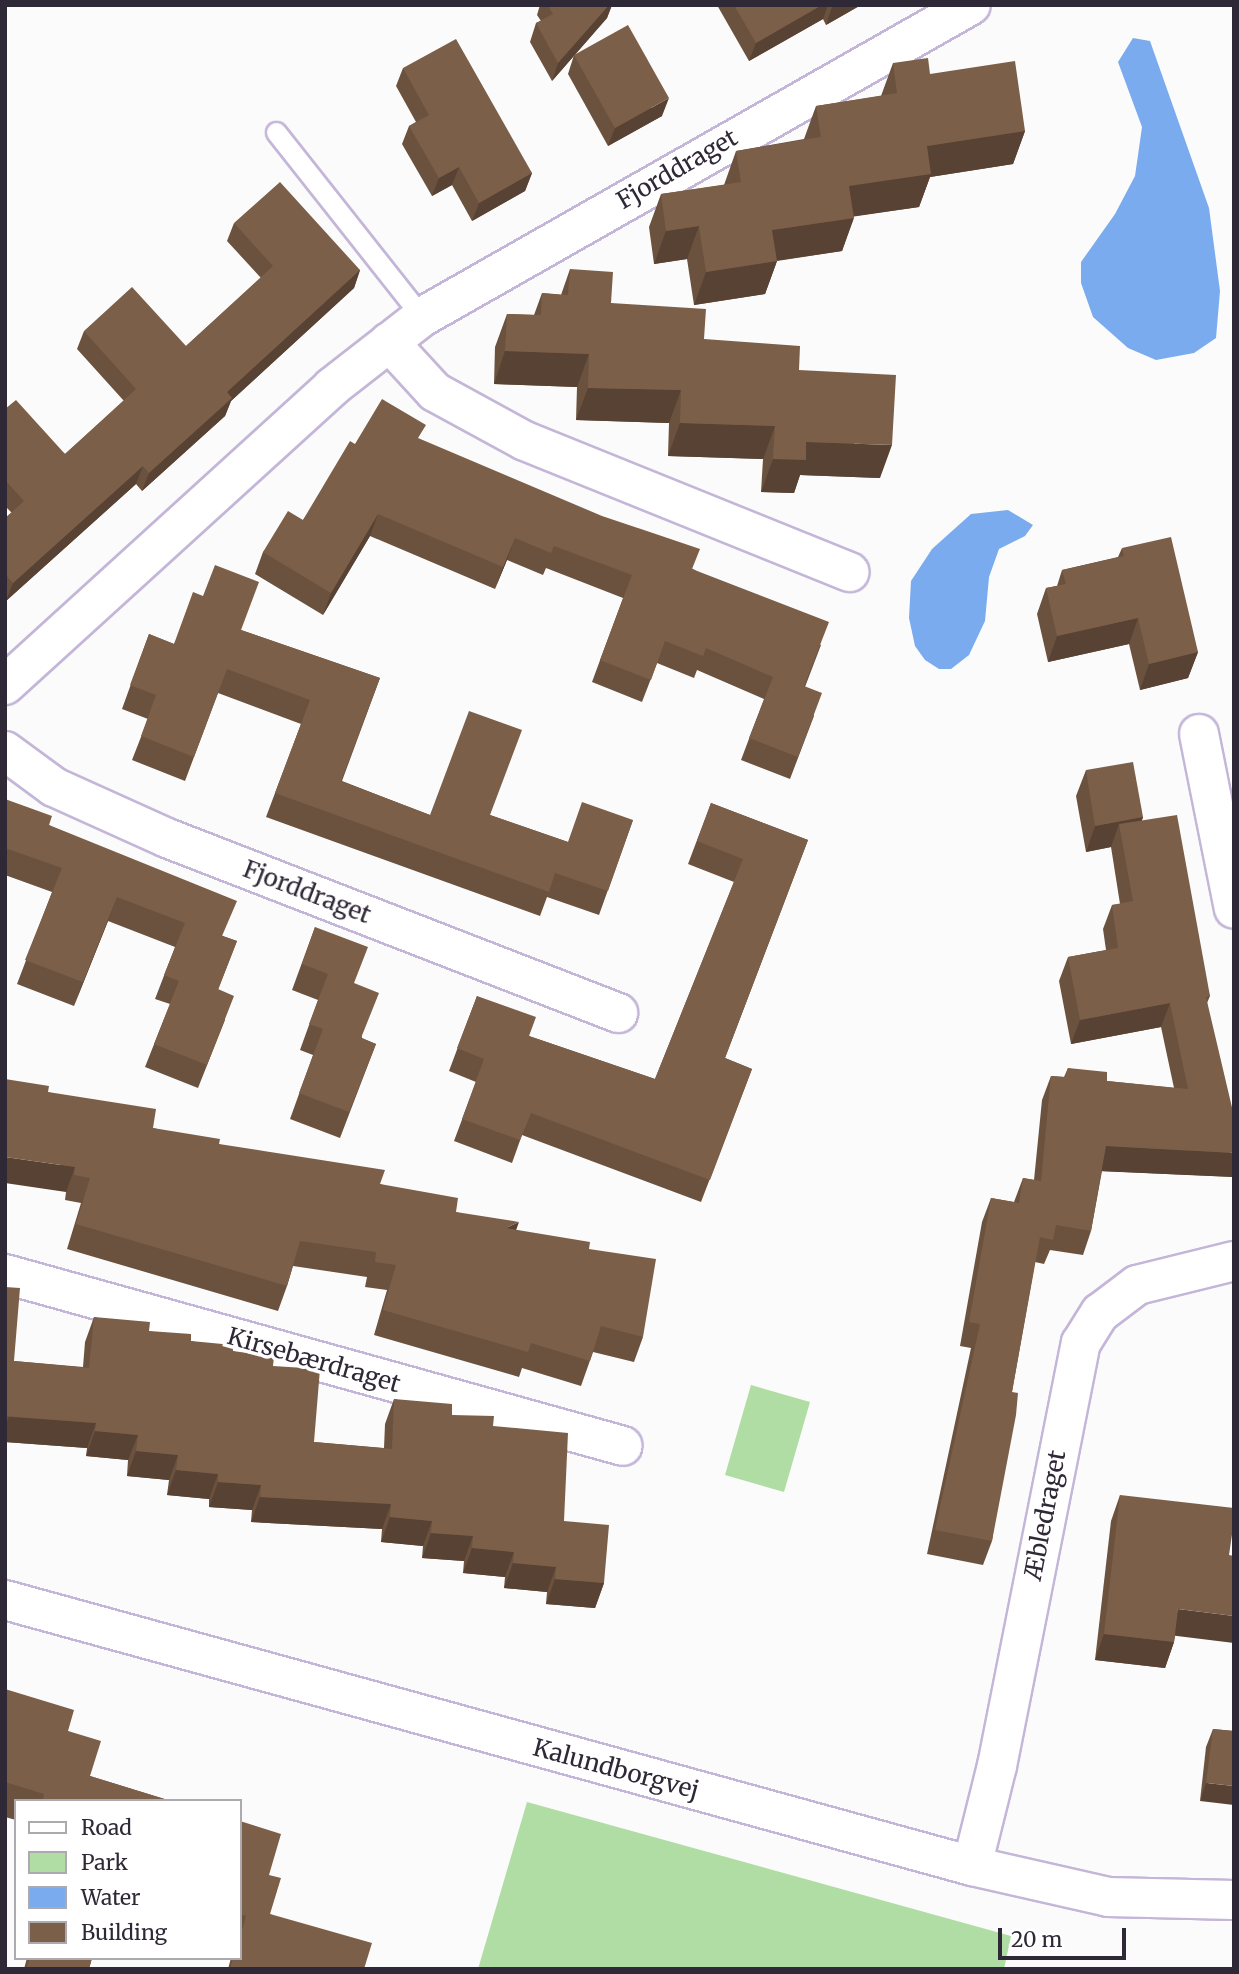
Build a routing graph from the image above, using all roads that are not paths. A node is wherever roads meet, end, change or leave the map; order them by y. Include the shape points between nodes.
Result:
1 (971, 5) edge
2 (276, 132) dead end
3 (422, 317) junction
4 (389, 342) junction
5 (850, 572) dead end
6 (5, 685) edge
7 (1199, 734) dead end
8 (5, 751) edge
9 (1234, 909) edge
10 (618, 1013) dead end
11 (1234, 1261) edge
12 (5, 1275) edge
13 (624, 1446) dead end
14 (5, 1600) edge
15 (972, 1866) junction
16 (1234, 1899) edge

1 - 3 street, Fjorddraget
2 - 3 lane
3 - 4 street, Fjorddraget
4 - 5 street via 435,392 525,441
4 - 6 street, Fjorddraget via 332,387
7 - 9 street
8 - 10 street, Fjorddraget via 51,784 145,828
11 - 15 street, Æbledraget via 1137,1284 1100,1313 1081,1343 997,1766
12 - 13 street, Kirsebærdraget
14 - 15 street, Kalundborgvej
15 - 16 street, Kalundborgvej via 1108,1897

